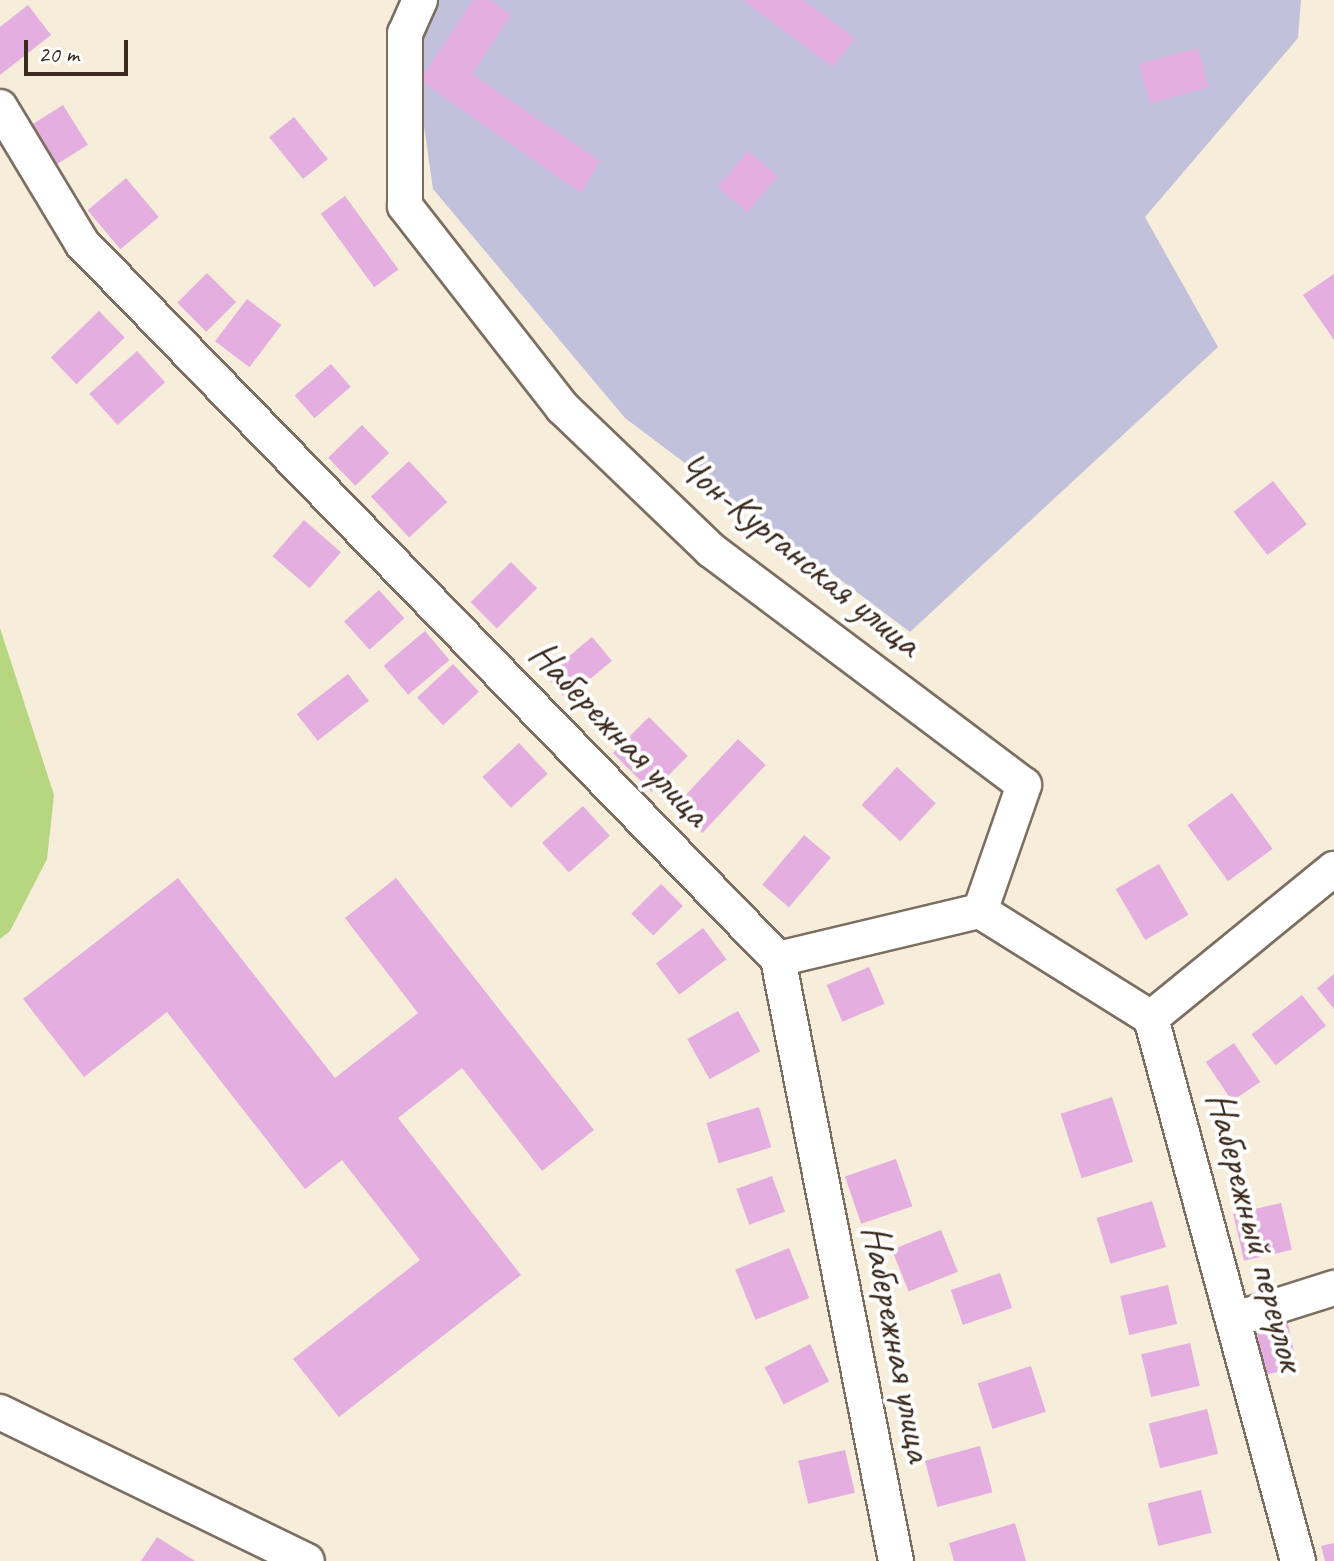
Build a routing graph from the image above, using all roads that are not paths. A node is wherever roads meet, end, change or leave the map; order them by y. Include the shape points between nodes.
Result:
1 (420, 0) edge
2 (0, 107) edge
3 (1334, 869) edge
4 (980, 911) junction
5 (778, 959) junction
6 (1151, 1018) junction
7 (1334, 1288) edge
8 (1236, 1319) junction
9 (0, 1412) edge
10 (307, 1561) edge
11 (896, 1561) edge
12 (1298, 1561) edge

1 - 4 street, Чон-Курганская улица via 405,33 405,206 563,408 711,550 1024,785
2 - 5 street, Набережная улица via 82,243
3 - 6 street
4 - 5 street
4 - 6 street
5 - 11 street, Набережная улица
6 - 8 street, Набережный переулок
7 - 8 street
8 - 12 street, Набережный переулок
9 - 10 street

